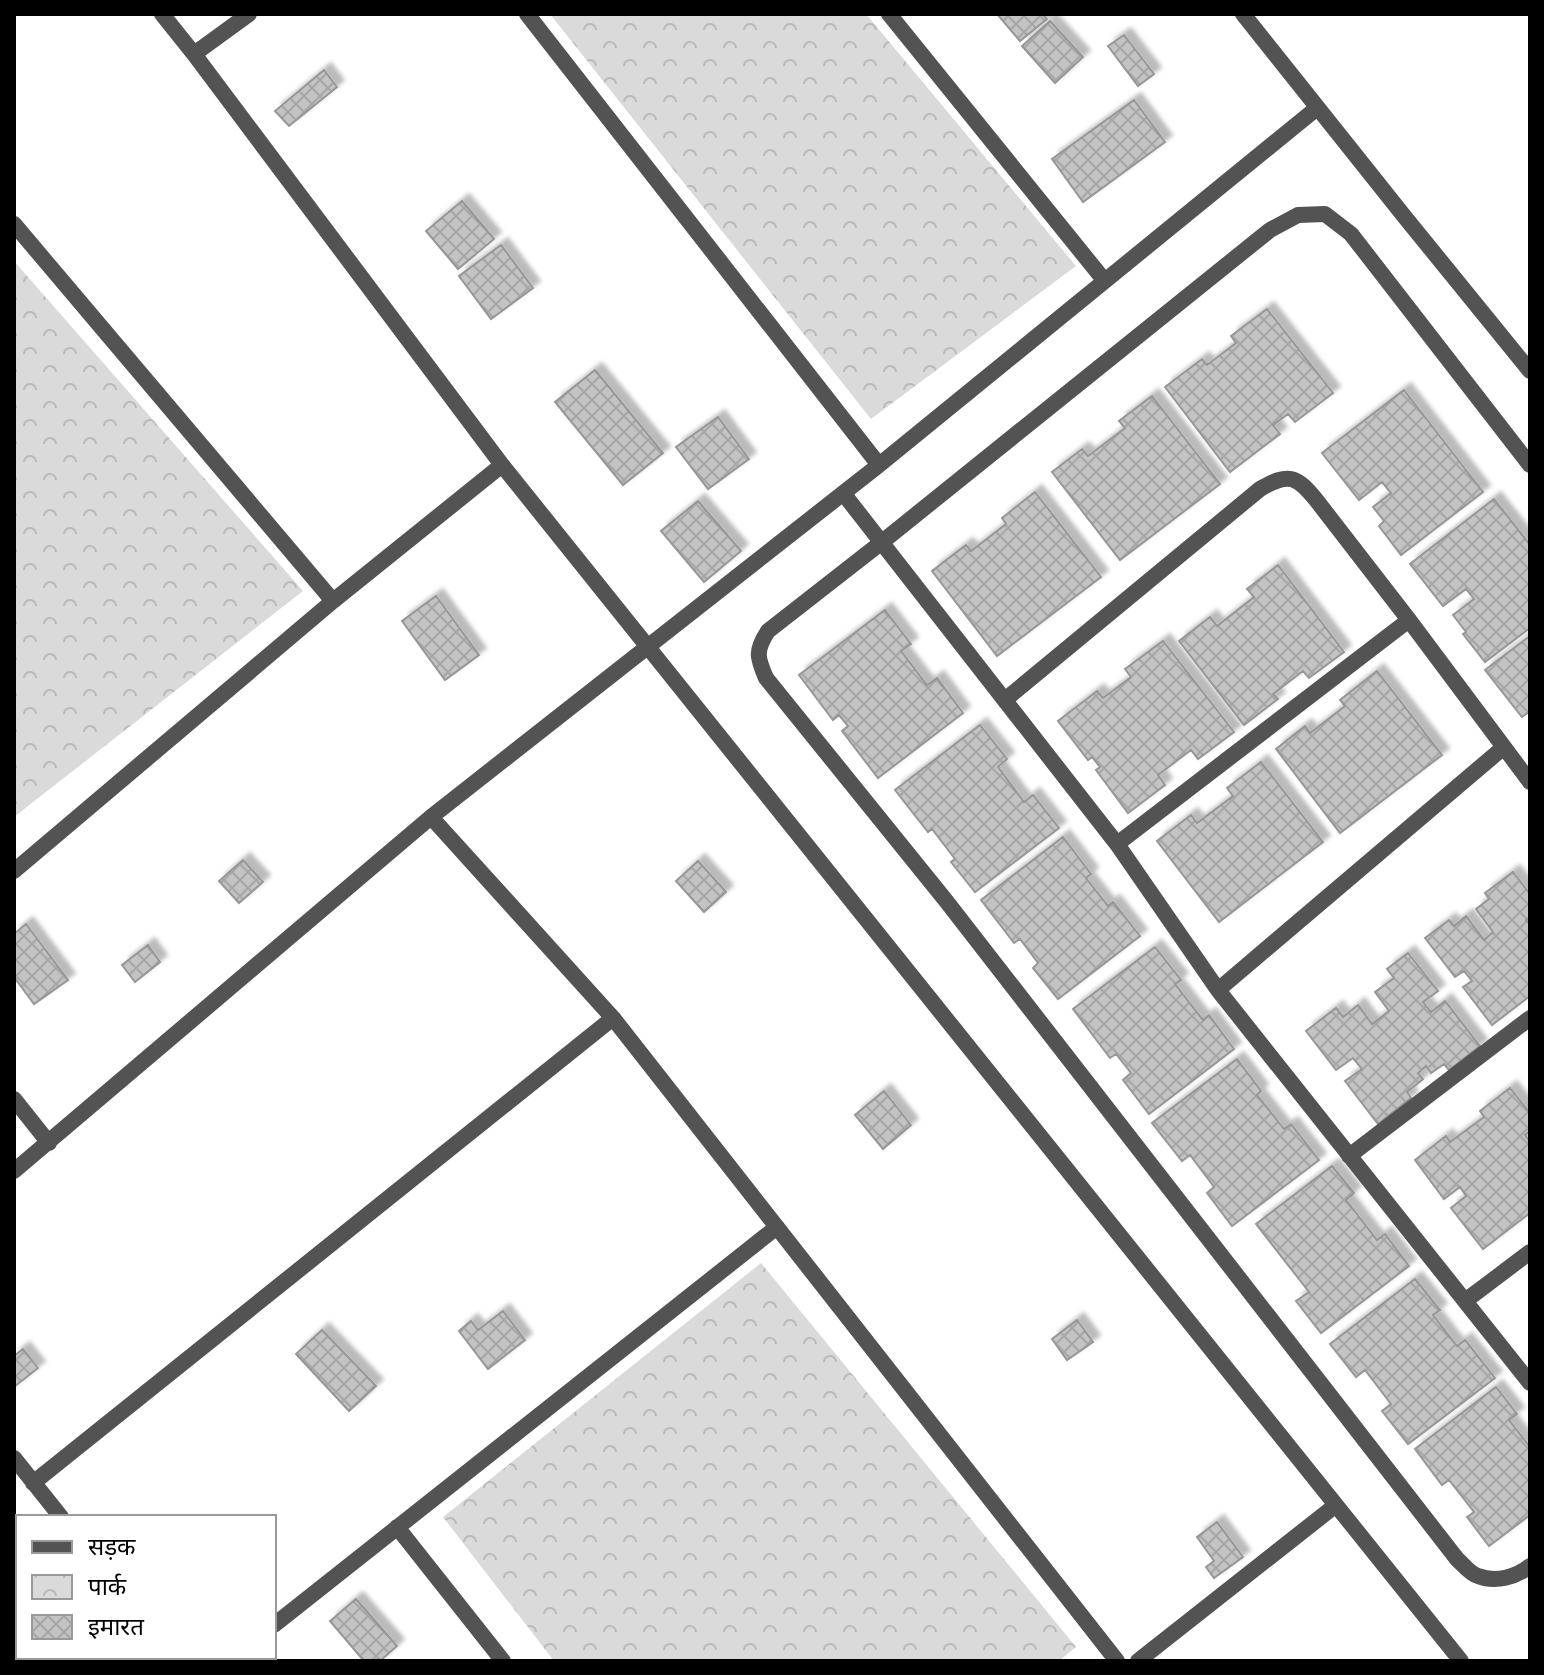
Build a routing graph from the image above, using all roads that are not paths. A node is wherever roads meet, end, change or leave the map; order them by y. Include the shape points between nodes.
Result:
1 (162, 14) edge
2 (249, 14) edge
3 (527, 14) edge
4 (889, 14) edge
5 (1243, 14) edge
6 (194, 54) junction
7 (1317, 108) junction
8 (14, 224) edge
9 (1104, 280) junction
10 (1530, 371) edge
11 (502, 465) junction
12 (879, 465) junction
13 (1530, 465) edge
14 (843, 493) junction
15 (882, 542) junction
16 (333, 601) junction
17 (1409, 620) junction
18 (648, 647) junction
19 (1006, 699) junction
20 (1504, 747) junction
21 (1530, 782) edge
22 (431, 817) junction
23 (1117, 844) junction
24 (14, 871) edge
25 (1218, 990) junction
26 (613, 1018) junction
27 (1530, 1018) edge
28 (14, 1099) edge
29 (49, 1143) junction
30 (1349, 1156) junction
31 (14, 1171) edge
32 (777, 1227) junction
33 (1530, 1252) edge
34 (1465, 1301) junction
35 (1530, 1383) edge
36 (14, 1458) edge
37 (33, 1483) junction
38 (1336, 1505) junction
39 (59, 1515) edge
40 (397, 1527) junction
41 (1530, 1566) edge
42 (276, 1623) edge
43 (503, 1661) edge
44 (1117, 1661) edge
45 (1138, 1661) edge
46 (1461, 1661) edge

1 - 6 street
2 - 6 street
3 - 12 street
4 - 9 street
5 - 7 street
6 - 11 street
7 - 9 street
7 - 10 street
8 - 16 street
9 - 12 street
11 - 16 street
11 - 18 street
12 - 14 street
13 - 15 street via 1351,234 1325,214 1298,215 1270,230
14 - 15 street
14 - 18 street
15 - 19 street
15 - 41 street via 768,631 758,658 766,678 947,902 1457,1559 1476,1576 1499,1580
16 - 24 street
17 - 19 street via 1305,485 1292,478 1277,479
17 - 20 street
17 - 23 street
18 - 22 street
18 - 38 street
19 - 23 street
20 - 21 street
20 - 25 street
22 - 26 street
22 - 29 street
23 - 25 street
25 - 30 street
26 - 32 street
26 - 37 street
27 - 30 street
28 - 29 street
29 - 31 street
30 - 34 street
32 - 40 street
32 - 44 street
33 - 34 street
34 - 35 street
36 - 37 street
37 - 39 street
38 - 45 street
38 - 46 street
40 - 42 street
40 - 43 street

